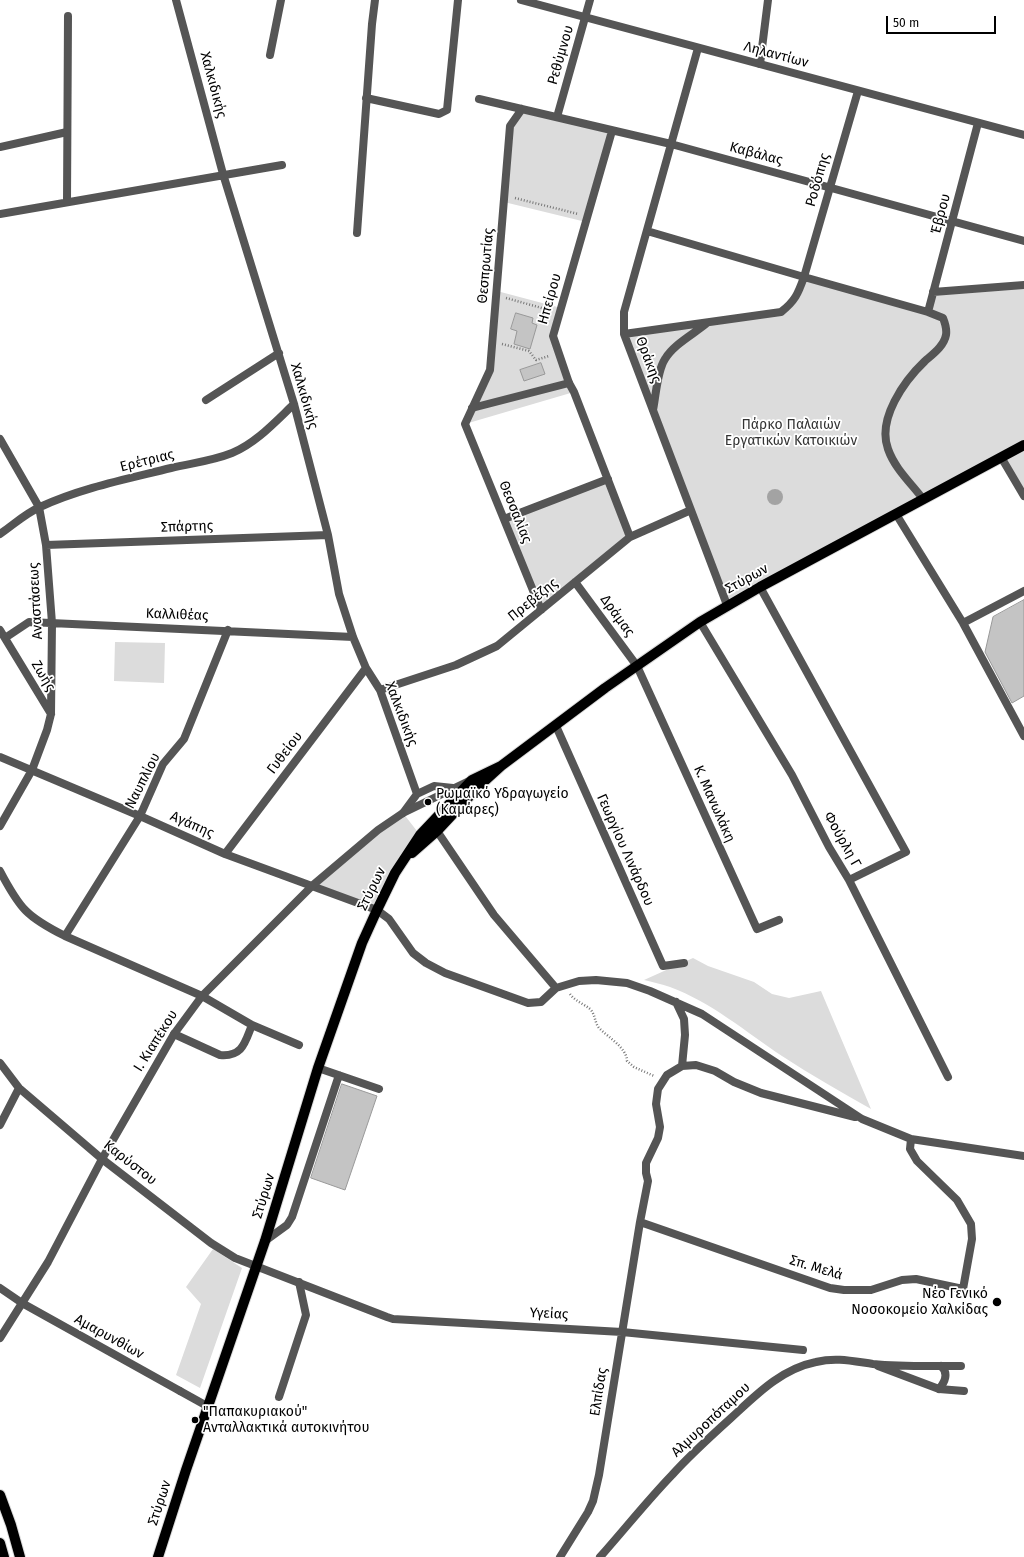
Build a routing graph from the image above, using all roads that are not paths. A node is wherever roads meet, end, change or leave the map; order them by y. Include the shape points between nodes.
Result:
1 (176, 0) edge
2 (281, 0) edge
3 (375, 0) edge
4 (458, 0) edge
5 (521, 0) edge
6 (590, 0) edge
7 (768, 0) edge
8 (68, 16) dead end
9 (586, 17) junction
10 (698, 48) junction
11 (270, 55) dead end
12 (760, 64) junction
13 (858, 90) junction
14 (366, 98) junction
15 (479, 98) dead end
16 (522, 109) junction
17 (557, 118) junction
18 (978, 123) junction
19 (612, 131) junction
20 (67, 132) junction
21 (1024, 135) edge
22 (671, 144) junction
23 (0, 147) edge
24 (282, 164) dead end
25 (223, 174) junction
26 (830, 187) junction
27 (67, 202) junction
28 (0, 214) edge
29 (952, 221) junction
30 (647, 231) junction
31 (357, 233) dead end
32 (1024, 241) edge
33 (804, 277) junction
34 (1024, 285) edge
35 (933, 292) junction
36 (928, 312) junction
37 (708, 323) junction
38 (624, 334) junction
39 (279, 353) junction
40 (569, 383) junction
41 (206, 400) dead end
42 (294, 404) junction
43 (472, 408) junction
44 (653, 410) junction
45 (465, 424) joint
46 (0, 439) edge
47 (1024, 445) edge
48 (1001, 457) junction
49 (608, 479) junction
50 (1024, 496) edge
51 (923, 499) junction
52 (38, 507) junction
53 (691, 510) junction
54 (896, 514) junction
55 (504, 519) junction
56 (0, 534) edge
57 (328, 535) junction
58 (630, 537) junction
59 (46, 545) junction
60 (575, 582) junction
61 (760, 587) junction
62 (1024, 591) edge
63 (727, 606) junction
64 (542, 610) junction
65 (52, 622) junction
66 (700, 622) junction
67 (963, 624) junction
68 (0, 630) edge
69 (228, 630) junction
70 (353, 637) junction
71 (5, 638) junction
72 (637, 666) junction
73 (366, 668) junction
74 (380, 690) junction
75 (51, 714) junction
76 (556, 726) junction
77 (1024, 736) edge
78 (0, 757) edge
79 (501, 766) junction
80 (32, 770) junction
81 (472, 780) junction
82 (453, 788) junction
83 (417, 794) junction
84 (403, 813) junction
85 (140, 816) junction
86 (0, 826) edge
87 (437, 831) junction
88 (225, 854) junction
89 (402, 862) junction
90 (0, 871) edge
91 (849, 880) junction
92 (313, 885) junction
93 (376, 910) junction
94 (779, 920) dead end
95 (66, 936) junction
96 (684, 963) dead end
97 (556, 988) junction
98 (202, 996) junction
99 (676, 1002) junction
100 (252, 1025) junction
101 (174, 1034) junction
102 (299, 1045) dead end
103 (0, 1063) edge
104 (682, 1066) junction
105 (318, 1068) junction
106 (338, 1075) junction
107 (948, 1077) dead end
108 (19, 1088) junction
109 (379, 1089) dead end
110 (862, 1119) junction
111 (0, 1125) edge
112 (911, 1139) junction
113 (1024, 1156) edge
114 (102, 1159) junction
115 (640, 1222) junction
116 (265, 1241) junction
117 (257, 1267) junction
118 (299, 1282) junction
119 (0, 1288) edge
120 (22, 1303) junction
121 (622, 1332) junction
122 (0, 1338) edge
123 (803, 1350) dead end
124 (872, 1364) junction
125 (942, 1366) junction
126 (961, 1366) dead end
127 (939, 1389) junction
128 (964, 1391) dead end
129 (280, 1397) dead end
130 (207, 1406) junction
131 (0, 1495) edge
132 (0, 1543) edge
133 (4, 1557) edge
134 (20, 1557) edge
135 (157, 1557) edge
136 (560, 1557) edge
137 (600, 1557) edge

1 - 25 street, Χαλκιδικής
2 - 11 street
3 - 14 street
4 - 14 street via 447,110 439,114
5 - 9 street, Ληλαντίων
6 - 9 street, Ρεθύμνου
7 - 12 street
8 - 20 street
9 - 10 street, Ληλαντίων
9 - 17 street, Ρεθύμνου
10 - 12 street, Ληλαντίων
10 - 22 street, Θράκης
12 - 13 street, Ληλαντίων
13 - 18 street, Ληλαντίων
13 - 26 street, Ροδόπης
14 - 31 street
15 - 16 street, Καβάλας
16 - 17 street, Καβάλας
16 - 43 street, Θεσπρωτίας via 510,126 490,370
17 - 19 street, Καβάλας
18 - 21 street, Ληλαντίων
18 - 29 street, Έβρου
19 - 22 street, Καβάλας
19 - 40 street, Ηπείρου via 553,336
20 - 23 street
20 - 27 street
22 - 26 street, Καβάλας
22 - 30 street, Θράκης
24 - 25 street
25 - 27 street
25 - 39 street, Χαλκιδικής
26 - 29 street, Καβάλας
26 - 33 street, Ροδόπης
27 - 28 street
29 - 32 street, Καβάλας
29 - 35 street, Έβρου
30 - 33 street
30 - 38 street, Θράκης via 624,312
33 - 36 street
33 - 37 street, Ροδόπης via 798,295 781,312
34 - 35 street
35 - 36 street, Έβρου
36 - 51 street via 943,318 946,335 938,349 905,383 895,400 886,433 888,448 896,466
37 - 38 street, Ροδόπης
37 - 44 street via 673,349 664,360
38 - 44 street, Θράκης
39 - 41 street
39 - 42 street, Χαλκιδικής
40 - 43 street
40 - 49 street, Ηπείρου
42 - 52 street, Ερέτριας via 268,429 234,452 210,461 79,492
42 - 57 street, Χαλκιδικής
43 - 45 street, Θεσπρωτίας
44 - 53 street, Θράκης
45 - 55 street, Θεσσαλίας
46 - 52 street, Αναστάσεως
47 - 48 main road, Στύρων
48 - 50 street
48 - 51 main road, Στύρων
49 - 55 street
49 - 58 street, Ηπείρου
51 - 54 main road, Στύρων
52 - 56 street, Ερέτριας
52 - 59 street, Αναστάσεως
53 - 58 street, Πρεβέζης
53 - 63 street, Θράκης
54 - 61 main road, Στύρων
54 - 67 street
55 - 64 street, Θεσσαλίας
57 - 59 street, Σπάρτης
57 - 70 street, Χαλκιδικής via 338,594
58 - 60 street, Πρεβέζης
59 - 65 street, Αναστάσεως
60 - 64 street, Πρεβέζης
60 - 72 street, Δράμας
61 - 63 main road, Στύρων
61 - 91 street via 906,852
62 - 67 street
63 - 66 main road, Στύρων
64 - 74 street, Πρεβέζης via 497,646 456,665
65 - 69 street, Καλλιθέας
65 - 71 street, Καλλιθέας via 29,622
65 - 75 street, Αναστάσεως
66 - 72 main road, Στύρων
66 - 91 street, Φούρλη Γ via 792,775
67 - 77 street
68 - 71 street, Ζωής
69 - 70 street, Καλλιθέας
69 - 85 street, Ναυπλίου via 184,739 164,764
70 - 73 street, Χαλκιδικής
71 - 75 street, Ζωής
72 - 76 main road, Στύρων
72 - 94 street, Κ. Μανωλάκη via 757,929
73 - 74 street, Χαλκιδικής
73 - 88 street, Γυθείου
74 - 83 street, Χαλκιδικής
75 - 80 street, Αναστάσεως
76 - 79 main road, Στύρων
76 - 96 street, Γεωργίου Λινάρδου via 663,966
78 - 80 street, Αγάπης
79 - 81 main road, Στύρων
79 - 87 main road, Στύρων
80 - 85 street, Αγάπης
80 - 86 street, Αναστάσεως
81 - 82 street, Ι. Κιαπέκου
81 - 89 main road, Στύρων via 420,835
82 - 83 street, Ι. Κιαπέκου via 434,786
82 - 84 street, Ι. Κιαπέκου
83 - 84 street, Ι. Κιαπέκου
84 - 92 street, Ι. Κιαπέκου via 378,830
85 - 88 street, Αγάπης
85 - 95 street, Ναυπλίου
87 - 89 main road, Στύρων
87 - 97 street via 494,916
88 - 92 street, Αγάπης
89 - 93 main road, Στύρων
90 - 95 street via 18,904 30,916
91 - 107 street, Φούρλη Γ
92 - 93 street, Αγάπης
92 - 98 street, Ι. Κιαπέκου
93 - 97 street via 388,920 413,953 445,973 528,1003 541,1002
93 - 105 main road, Στύρων
95 - 98 street
97 - 99 street via 578,981 627,983
98 - 100 street
98 - 101 street, Ι. Κιαπέκου
99 - 104 street via 684,1019
99 - 110 street via 702,1014
100 - 101 street via 245,1044 240,1050 227,1056
100 - 102 street
101 - 114 street, Ι. Κιαπέκου
103 - 108 street, Καρύστου
104 - 110 street via 696,1065 715,1071 761,1093
104 - 115 street, Ελπίδας via 667,1075 658,1090 656,1104 660,1127 658,1138 646,1163 648,1181
105 - 106 street
105 - 116 main road, Στύρων
106 - 109 street
106 - 116 street via 292,1217 287,1225
108 - 111 street
108 - 114 street, Καρύστου
110 - 112 street
112 - 113 street
112 - 115 street, Σπ. Μελά via 910,1149 917,1161 958,1200 971,1224 972,1239 963,1289 916,1280 902,1280 872,1290 830,1288
114 - 117 street, Καρύστου via 211,1243 235,1258
114 - 120 street, Ι. Κιαπέκου via 48,1262
115 - 121 street, Ελπίδας
116 - 117 main road, Στύρων
117 - 118 street, Καρύστου
117 - 130 main road, Στύρων
118 - 121 street, Υγείας via 393,1319
118 - 129 street via 306,1315
119 - 120 street, Αμαρυνθίων
120 - 122 street, Ι. Κιαπέκου
120 - 130 street, Αμαρυνθίων
121 - 123 street, Υγείας
121 - 136 street, Ελπίδας via 593,1501
124 - 125 street
124 - 127 street
124 - 137 street, Αλμυροπόταμου via 835,1359 815,1362 791,1371 763,1388 672,1475
125 - 126 street
125 - 127 street via 946,1374
127 - 128 street
130 - 135 main road, Στύρων
131 - 134 main road
132 - 133 main road

